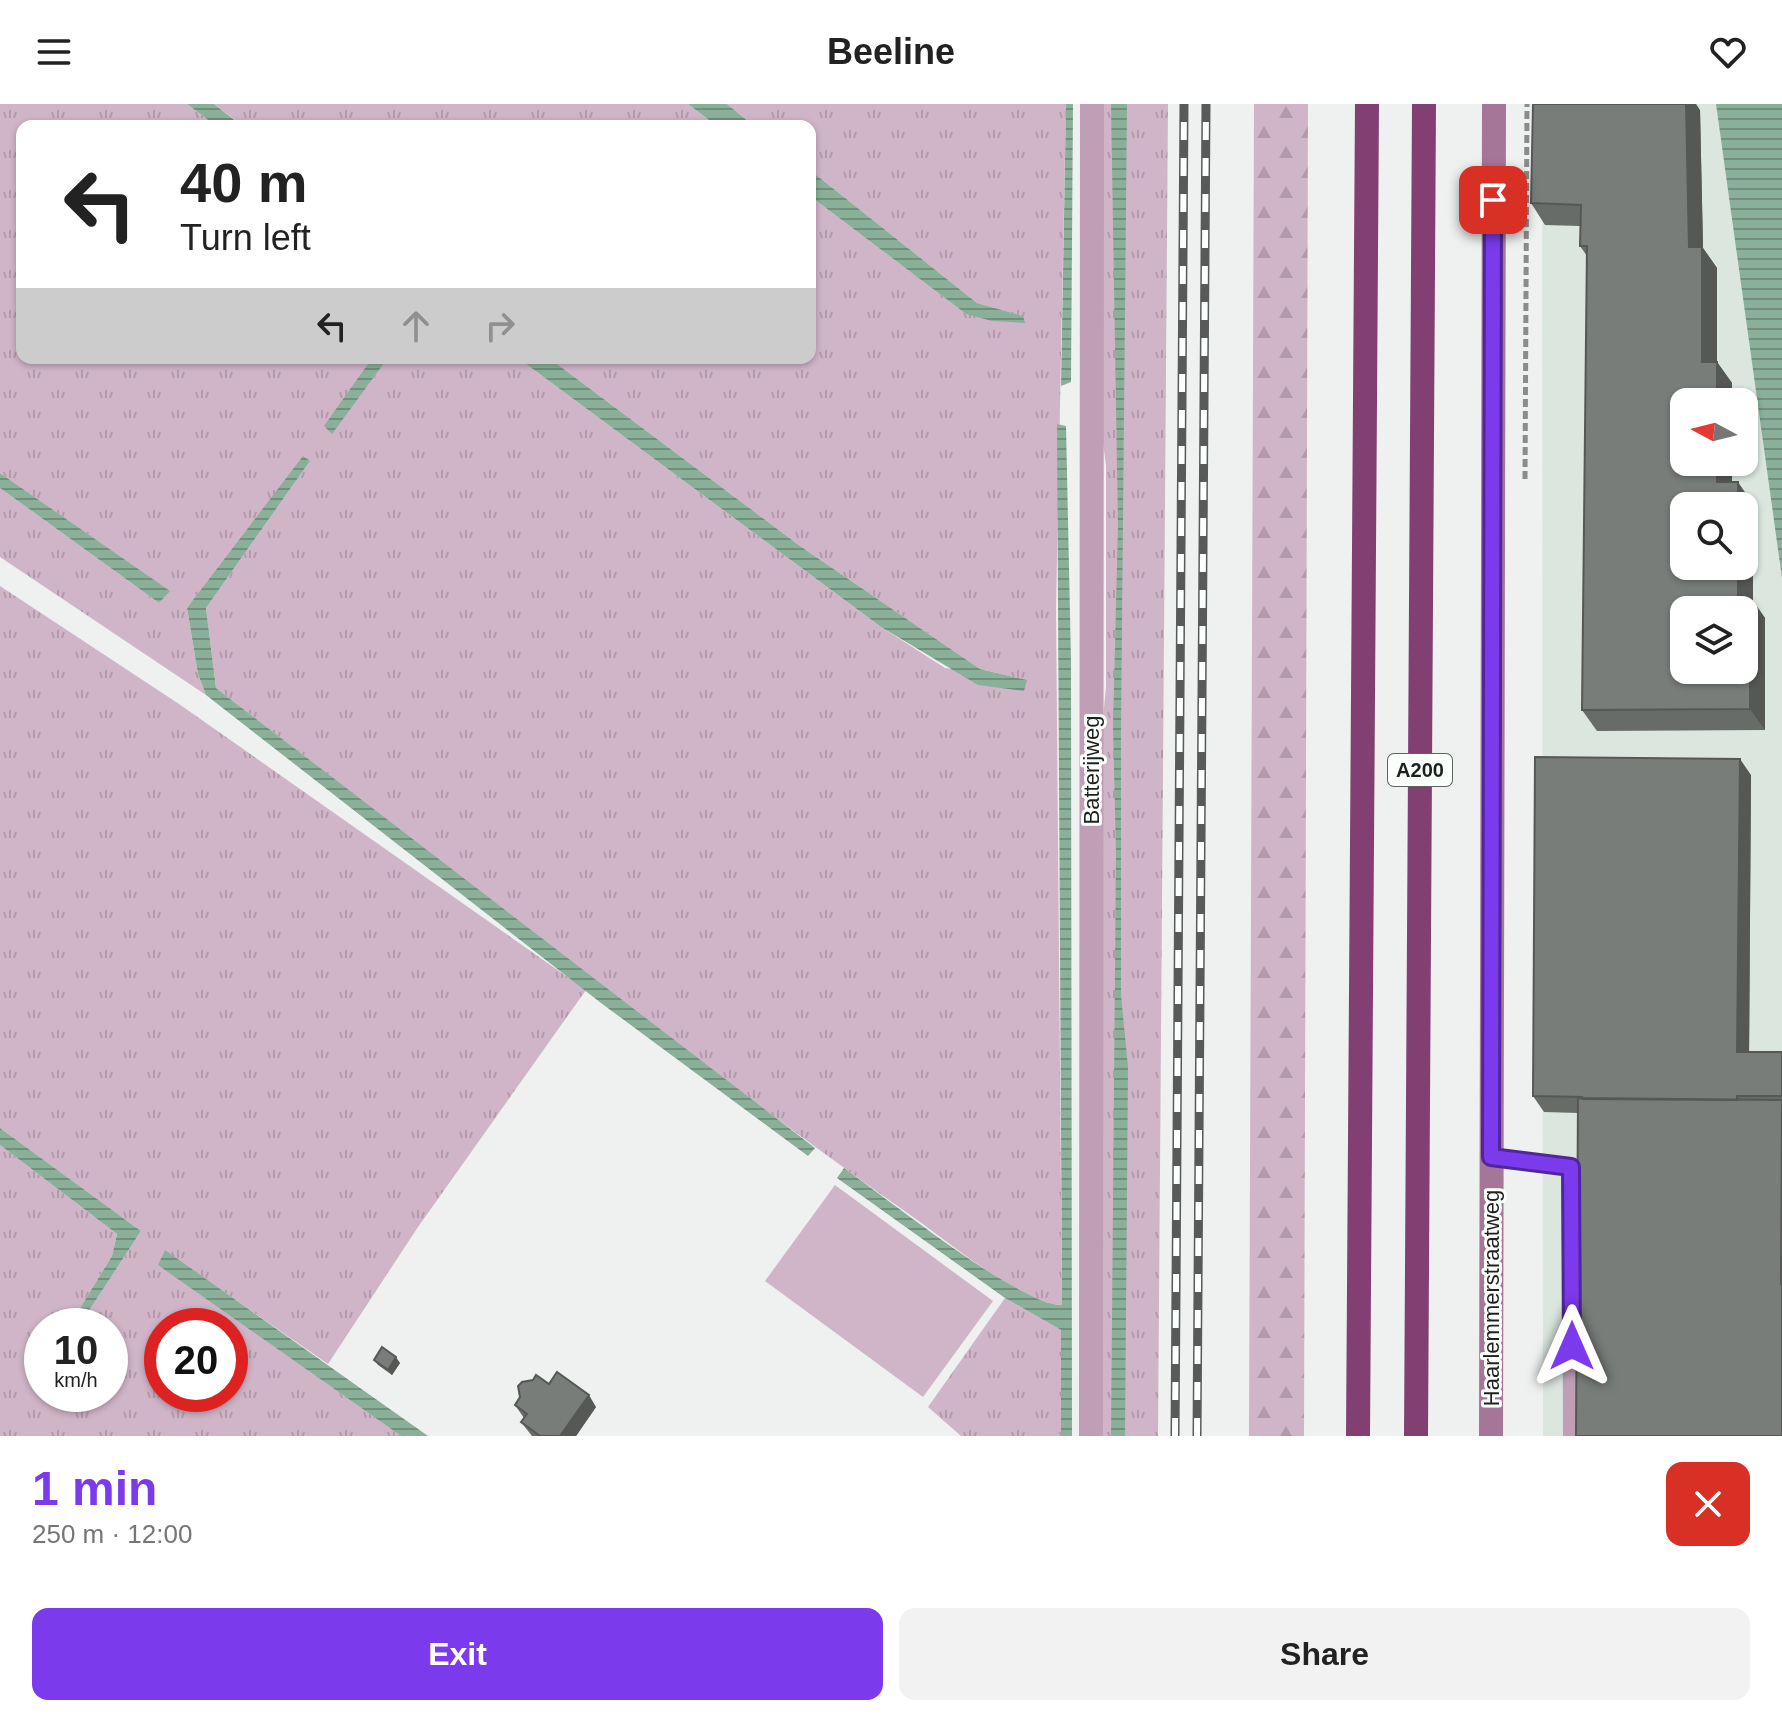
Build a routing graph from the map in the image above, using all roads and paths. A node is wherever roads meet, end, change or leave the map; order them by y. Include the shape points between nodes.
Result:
1 (1092, 104) edge
2 (1367, 104) edge
3 (1424, 104) edge
4 (1494, 104) edge
5 (1491, 1157) junction
6 (1091, 1436) edge
7 (1358, 1436) edge
8 (1416, 1436) edge
9 (1491, 1436) edge
10 (1572, 1436) edge

1 - 6 street, Batterijweg
2 - 7 highway, A200
3 - 8 highway, A200
4 - 5 main road, Haarlemmerstraatweg
5 - 9 main road, Haarlemmerstraatweg
5 - 10 lane via 1571,1167

